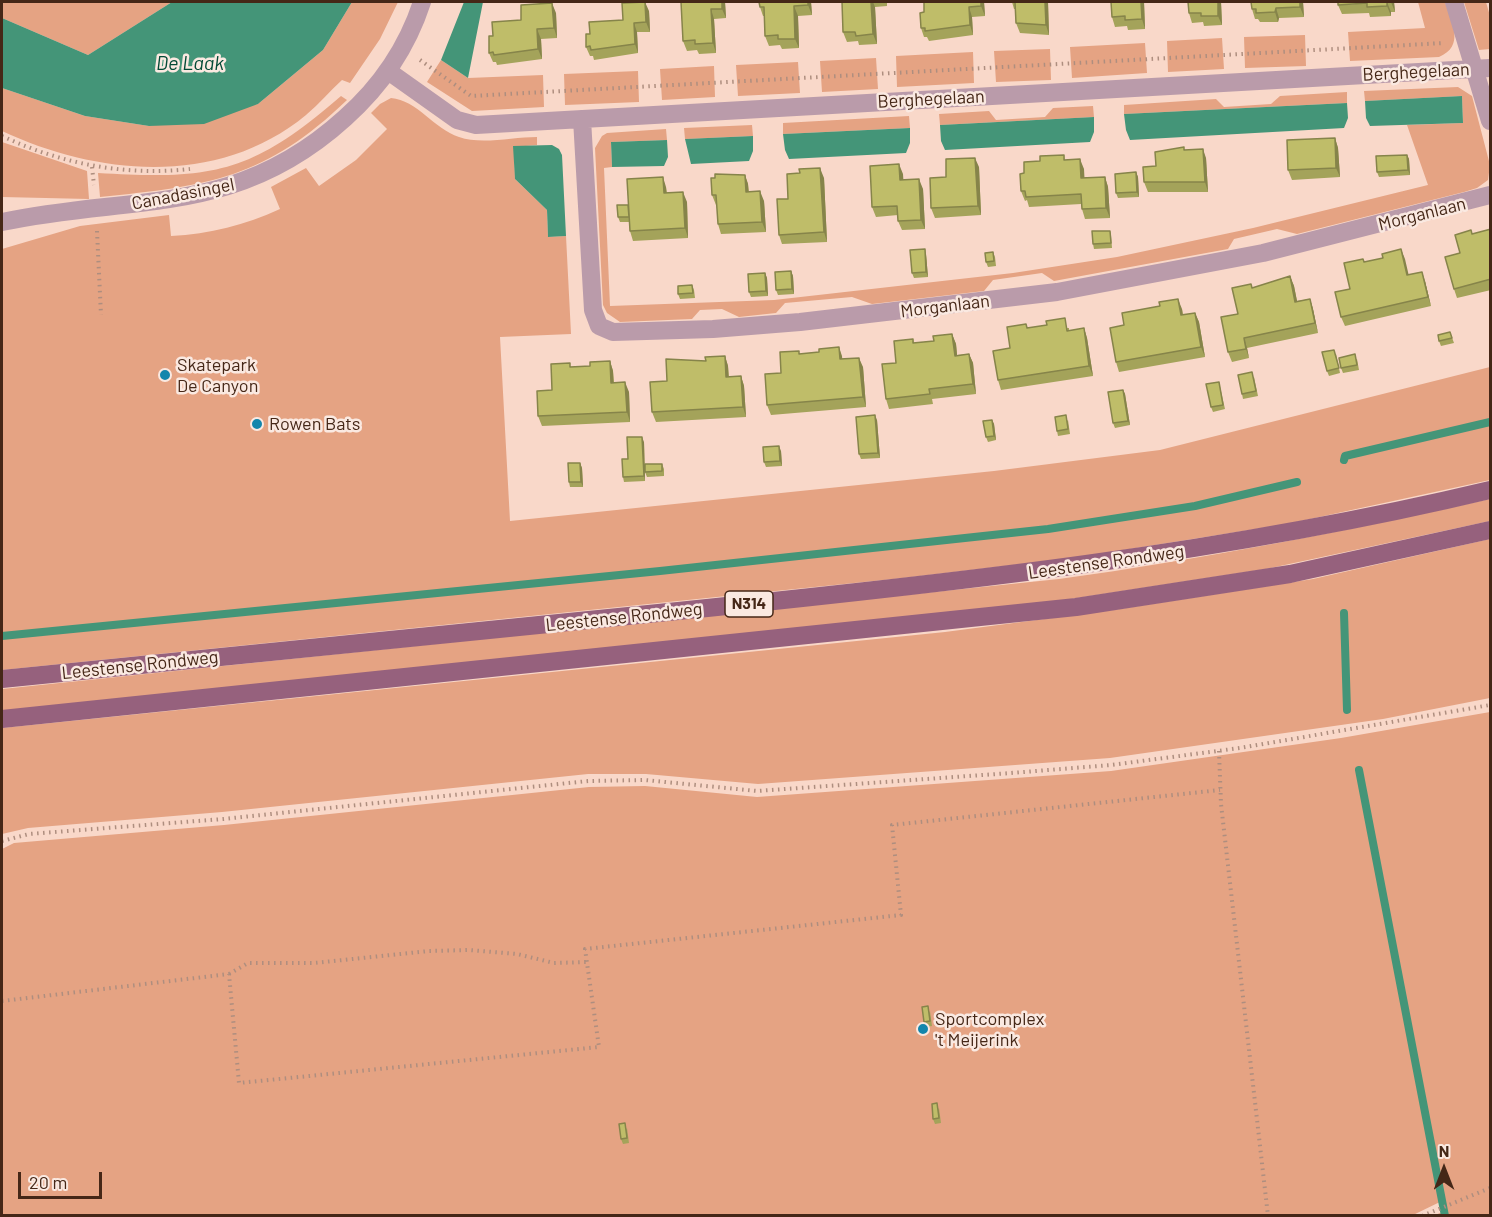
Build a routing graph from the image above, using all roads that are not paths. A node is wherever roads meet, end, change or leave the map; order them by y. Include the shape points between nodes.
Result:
1 (422, 2) edge
2 (1454, 2) edge
3 (1483, 68) edge
4 (388, 71) junction
5 (582, 119) junction
6 (1491, 121) edge
7 (1491, 195) edge
8 (3, 222) edge
9 (1491, 490) edge
10 (1491, 530) edge
11 (2, 679) edge
12 (2, 719) edge

1 - 4 street, Canadasingel
2 - 3 street via 1467,42
3 - 5 street, Berghegelaan
3 - 6 street
4 - 5 street, Berghegelaan via 467,124
4 - 8 street, Canadasingel via 325,136 256,178 172,200
5 - 7 street, Morganlaan via 592,310 600,326 613,332 800,322 1057,292 1263,253
9 - 11 main road, Leestense Rondweg / N314 via 1298,532 1071,568
10 - 12 main road, N314 via 1300,572 1076,607

